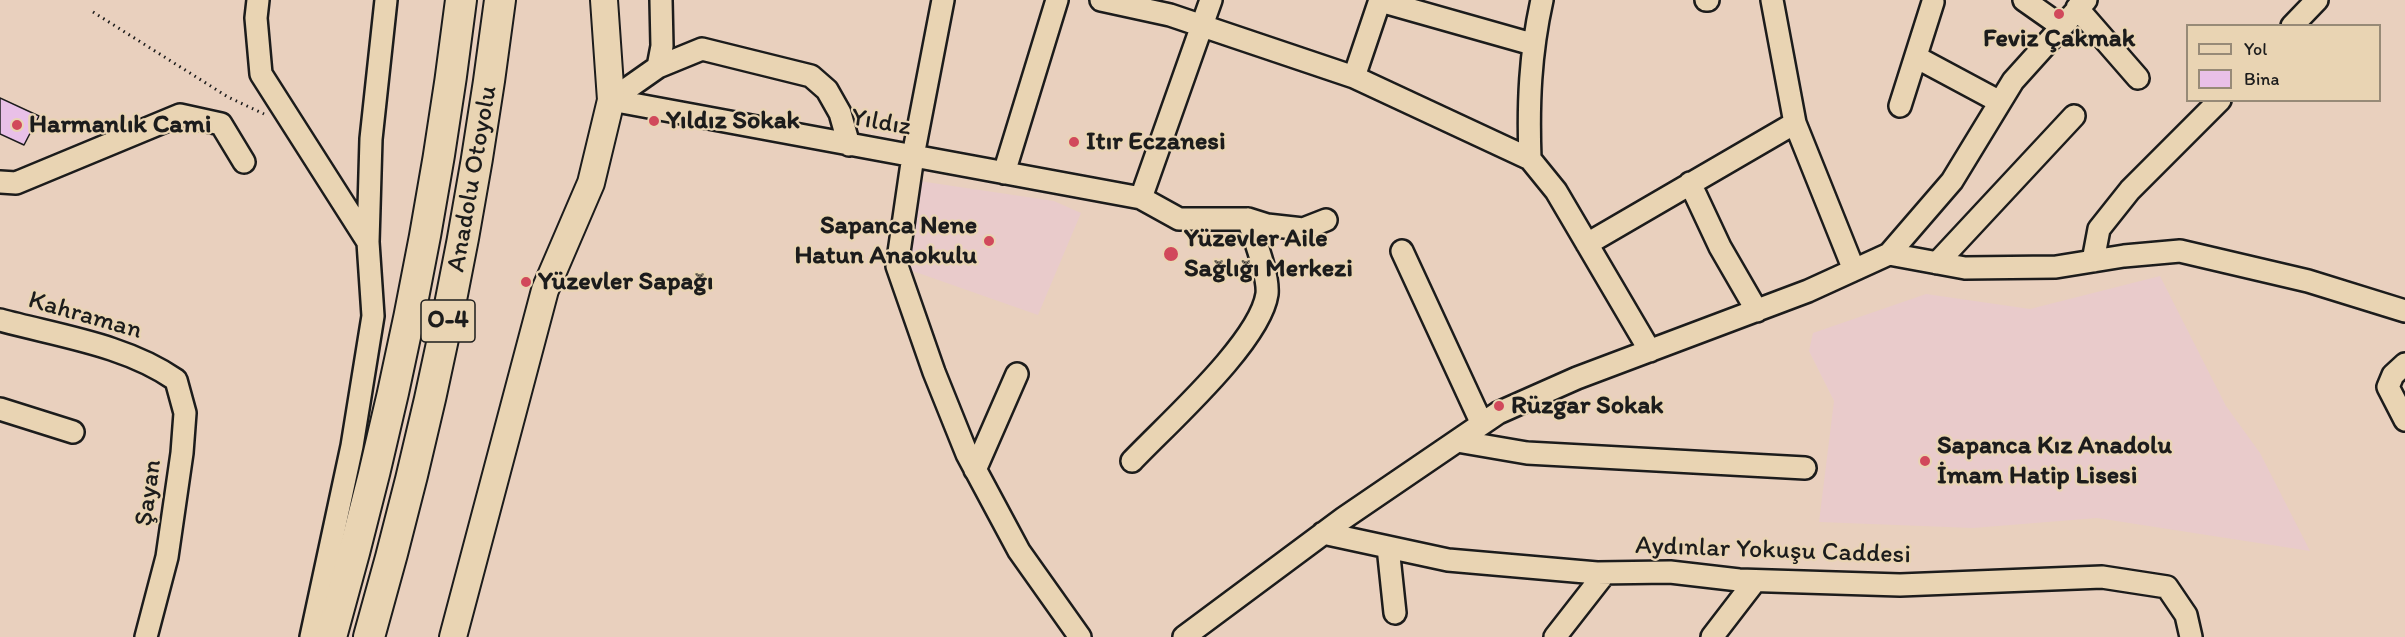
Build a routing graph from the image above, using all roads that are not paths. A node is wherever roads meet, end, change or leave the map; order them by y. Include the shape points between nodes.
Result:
1 (258, 0) edge
2 (386, 0) edge
3 (461, 0) edge
4 (500, 0) edge
5 (604, 0) edge
6 (661, 0) edge
7 (943, 0) edge
8 (1057, 0) edge
9 (1101, 0) edge
10 (1210, 0) edge
11 (1380, 0) edge
12 (1542, 0) edge
13 (1772, 0) edge
14 (2024, 0) edge
15 (2317, 0) edge
16 (1933, 2) dead end
17 (2082, 4) edge
18 (2294, 24) edge
19 (1201, 26) junction
20 (2061, 26) junction
21 (1532, 44) junction
22 (1916, 57) junction
23 (658, 67) junction
24 (1354, 77) junction
25 (2138, 78) dead end
26 (611, 100) junction
27 (2000, 102) junction
28 (2218, 102) edge
29 (1900, 106) dead end
30 (2074, 116) dead end
31 (1795, 123) junction
32 (849, 145) junction
33 (913, 156) junction
34 (1530, 159) junction
35 (244, 162) dead end
36 (1004, 173) junction
37 (0, 182) edge
38 (1690, 183) junction
39 (1141, 198) junction
40 (1248, 219) junction
41 (1326, 220) dead end
42 (368, 242) junction
43 (1587, 244) junction
44 (1402, 251) dead end
45 (1889, 254) junction
46 (2093, 261) junction
47 (1937, 263) junction
48 (1854, 270) junction
49 (1757, 311) junction
50 (2405, 312) edge
51 (0, 320) edge
52 (1650, 351) junction
53 (2405, 364) edge
54 (154, 365) joint
55 (1017, 374) dead end
56 (0, 409) edge
57 (2405, 420) edge
58 (1482, 423) junction
59 (73, 432) dead end
60 (1457, 441) junction
61 (1132, 460) dead end
62 (1805, 468) dead end
63 (975, 470) junction
64 (1323, 533) junction
65 (1388, 547) junction
66 (1605, 573) junction
67 (1755, 581) junction
68 (1395, 613) dead end
69 (146, 637) edge
70 (311, 637) edge
71 (331, 637) edge
72 (369, 637) edge
73 (453, 637) edge
74 (1080, 637) edge
75 (1184, 637) edge
76 (1555, 637) edge
77 (1712, 637) edge
78 (2191, 637) edge

1 - 42 street via 261,74
2 - 42 street via 371,139
3 - 71 highway, Anadolu Otoyolu / O-4 via 449,101 413,294 360,535
4 - 72 highway, Anadolu Otoyolu / O-4 via 487,107 452,303 396,546
5 - 26 main road
6 - 23 street via 662,46
7 - 33 street
8 - 36 street
9 - 19 street
10 - 19 street
11 - 21 street
11 - 24 street
12 - 21 street
13 - 31 street
14 - 20 street
15 - 18 street
16 - 22 street
17 - 20 street
17 - 25 street
19 - 24 street
19 - 39 street
20 - 27 street via 2013,81
21 - 34 street via 1528,101
22 - 27 street
22 - 29 street
23 - 26 street
23 - 32 street via 702,49 811,76 827,90 840,114
24 - 34 street
26 - 32 street, Yıldız
26 - 73 main road via 591,183 545,290
27 - 45 street via 1952,181
28 - 46 street via 2130,190 2099,230
30 - 47 street
31 - 38 street
31 - 48 street
32 - 33 street, Yıldız
33 - 36 street, Yıldız
33 - 63 street via 897,266 934,372
34 - 43 street via 1556,191
35 - 37 street via 221,124 180,115 16,183
36 - 39 street, Yıldız
38 - 43 street
38 - 49 street
39 - 40 street, Yıldız via 1179,219
40 - 41 street, Yıldız via 1303,229
40 - 61 street via 1267,294 1255,327 1226,363
42 - 70 street via 373,316 352,446
43 - 52 street
44 - 58 street
45 - 47 street
45 - 48 street
46 - 47 street via 2056,267 1965,268
46 - 50 street via 2180,251 2308,281
48 - 49 street
49 - 52 street
51 - 54 street, Kahraman
52 - 58 street via 1576,378
53 - 57 street via 2393,375 2388,387
54 - 69 street, Şayan via 176,381 184,413 167,557
55 - 63 street
56 - 59 street
58 - 60 street
60 - 62 street via 1527,453
60 - 64 street
63 - 74 street via 1018,550
64 - 65 street, Aydınlar Yokuşu Caddesi
64 - 75 street
65 - 66 street, Aydınlar Yokuşu Caddesi via 1448,560
65 - 68 street
66 - 67 street, Aydınlar Yokuşu Caddesi via 1670,572
66 - 76 street
67 - 77 street
67 - 78 street, Aydınlar Yokuşu Caddesi via 1900,585 2102,578 2167,586 2186,615

